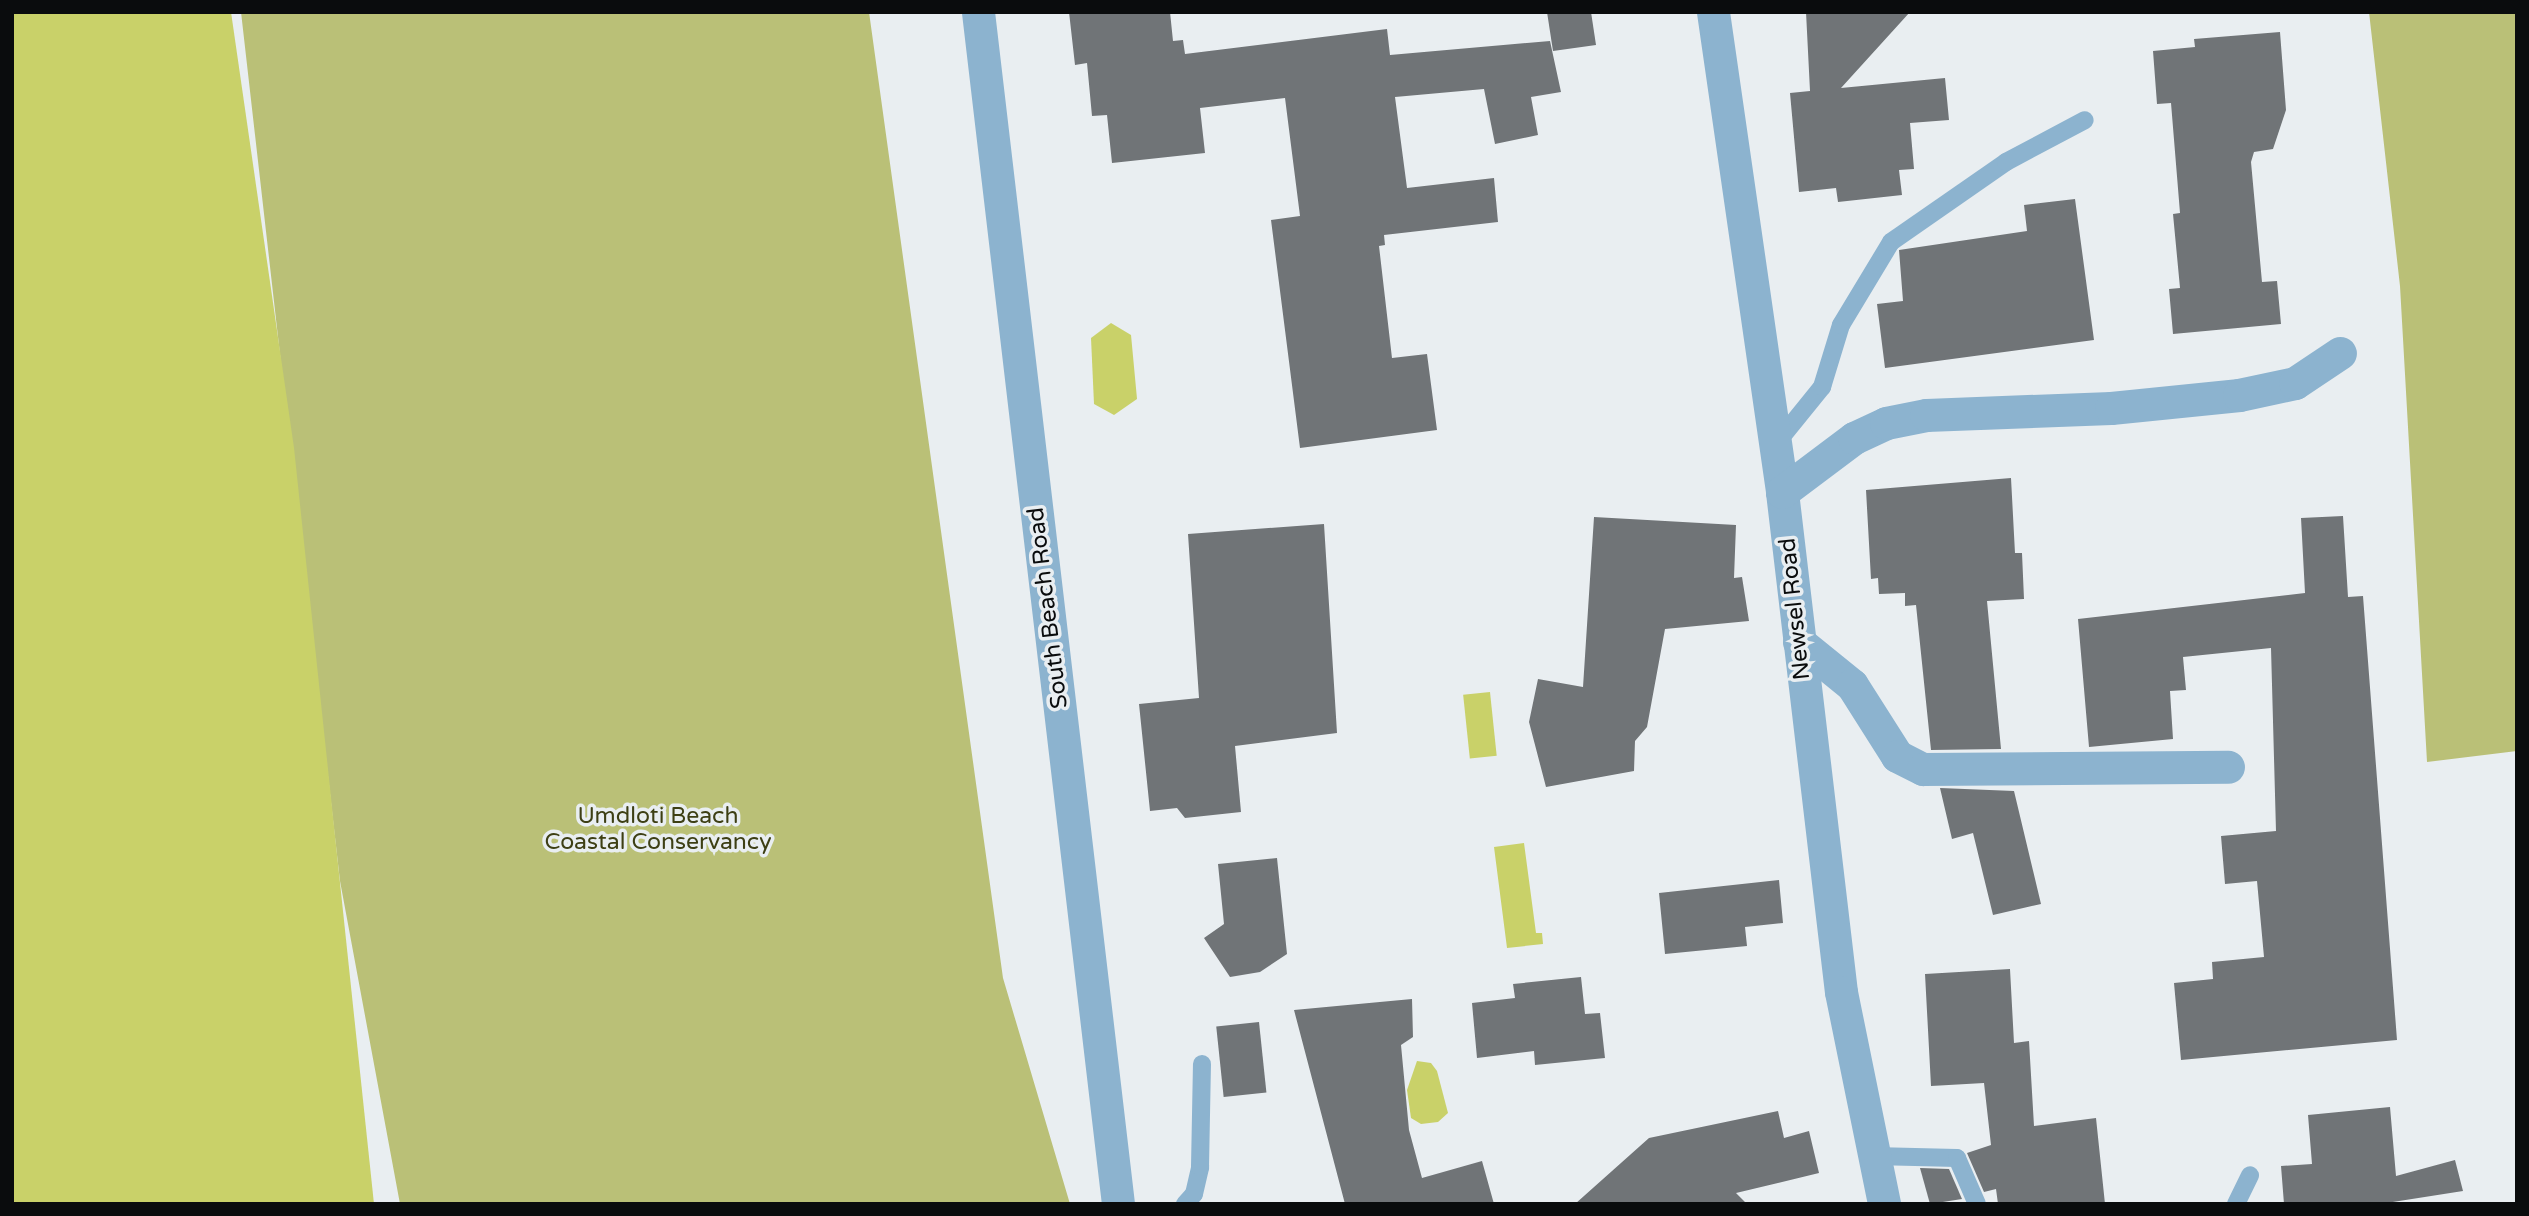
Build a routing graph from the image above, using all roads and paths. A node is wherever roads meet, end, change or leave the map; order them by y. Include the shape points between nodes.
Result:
1 (978, 12) edge
2 (1713, 12) edge
3 (2085, 120) dead end
4 (2340, 353) dead end
5 (1775, 445) junction
6 (1782, 492) junction
7 (1799, 642) junction
8 (2228, 767) dead end
9 (1202, 1065) dead end
10 (1873, 1156) junction
11 (2250, 1175) dead end
12 (1118, 1204) edge
13 (1185, 1204) edge
14 (1884, 1204) edge
15 (1977, 1204) edge
16 (2236, 1204) edge

1 - 12 street, South Beach Road
2 - 5 street, Newsel Road
3 - 5 lane via 2006,162 1891,242 1841,325 1822,387
4 - 6 street via 2295,383 2239,395 2111,408 1926,415 1886,423 1854,438
5 - 6 street, Newsel Road
6 - 7 street, Newsel Road
7 - 8 street via 1852,685 1897,756 1923,769
7 - 10 street, Newsel Road via 1841,992
9 - 13 lane via 1200,1167 1194,1194
10 - 14 street, Newsel Road
10 - 15 lane via 1957,1158
11 - 16 lane

